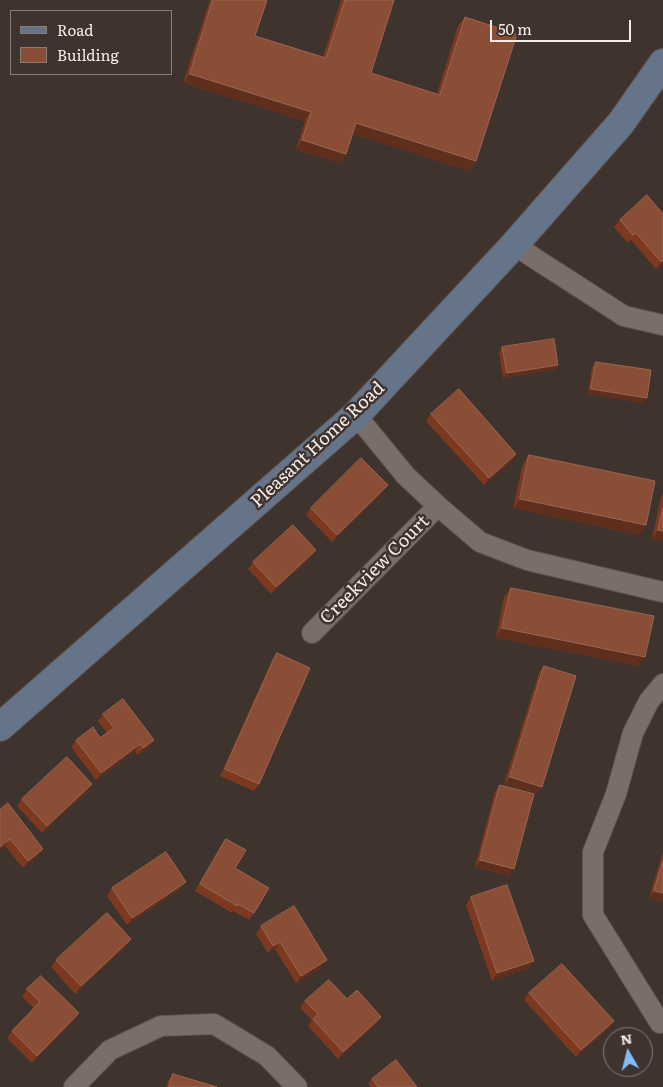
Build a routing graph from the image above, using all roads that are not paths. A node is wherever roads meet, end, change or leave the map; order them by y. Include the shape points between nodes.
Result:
1 (663, 63) edge
2 (514, 245) junction
3 (663, 325) edge
4 (356, 414) junction
5 (438, 506) junction
6 (663, 592) edge
7 (312, 634) dead end
8 (663, 684) edge
9 (0, 727) edge
10 (660, 1023) dead end
11 (74, 1087) edge
12 (297, 1087) edge

1 - 2 main road, Pleasant Home Road via 621,123
2 - 3 street via 624,316
2 - 4 main road, Pleasant Home Road
4 - 5 street via 406,476
4 - 9 main road, Pleasant Home Road
5 - 6 street via 480,542 527,560
5 - 7 street, Creekview Court
8 - 10 street via 649,701 633,733 616,794 593,852 593,915
11 - 12 street via 110,1050 161,1026 214,1024 266,1056

